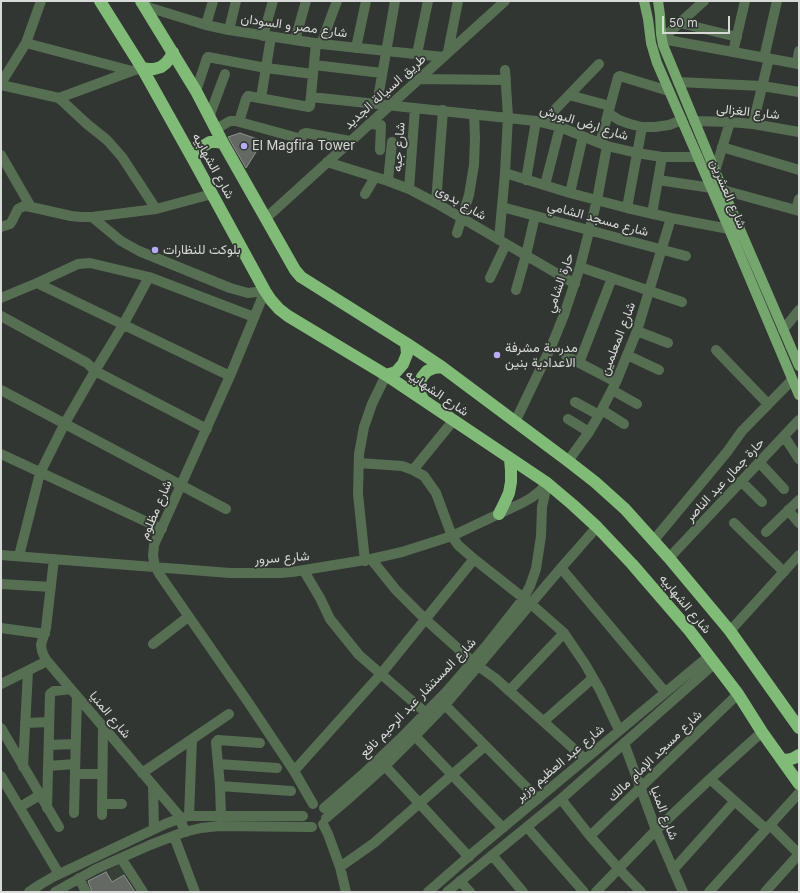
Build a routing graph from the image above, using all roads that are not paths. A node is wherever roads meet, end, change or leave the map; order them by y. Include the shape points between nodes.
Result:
1 (41, 1) edge
2 (100, 1) edge
3 (213, 1) edge
4 (236, 1) edge
5 (273, 1) edge
6 (306, 1) edge
7 (337, 1) edge
8 (366, 1) edge
9 (395, 1) edge
10 (428, 1) edge
11 (458, 1) edge
12 (504, 1) edge
13 (644, 1) edge
14 (658, 1) edge
15 (704, 1) edge
16 (745, 1) edge
17 (777, 1) edge
18 (144, 3) edge
19 (680, 23) junction
20 (206, 25) junction
21 (229, 30) junction
22 (267, 36) junction
23 (737, 37) junction
24 (662, 39) junction
25 (295, 40) junction
26 (26, 43) junction
27 (318, 43) junction
28 (356, 48) junction
29 (386, 50) junction
30 (799, 51) edge
31 (173, 52) junction
32 (733, 52) junction
33 (417, 54) junction
34 (445, 55) junction
35 (766, 58) junction
36 (599, 64) dead end
37 (798, 64) edge
38 (266, 68) junction
39 (137, 69) junction
40 (313, 70) junction
41 (382, 73) junction
42 (225, 74) dead end
43 (419, 79) junction
44 (678, 82) junction
45 (1, 84) edge
46 (762, 86) junction
47 (196, 91) junction
48 (669, 91) junction
49 (799, 92) edge
50 (569, 95) junction
51 (59, 98) junction
52 (261, 98) junction
53 (310, 102) junction
54 (377, 104) junction
55 (390, 105) junction
56 (415, 108) junction
57 (443, 110) junction
58 (609, 110) junction
59 (474, 114) junction
60 (209, 117) junction
61 (508, 117) junction
62 (682, 120) junction
63 (694, 120) junction
64 (540, 121) junction
65 (239, 122) junction
66 (730, 122) junction
67 (369, 124) junction
68 (753, 124) junction
69 (560, 127) junction
70 (642, 127) junction
71 (216, 129) junction
72 (799, 132) edge
73 (583, 136) junction
74 (701, 138) junction
75 (350, 141) junction
76 (392, 142) dead end
77 (692, 142) junction
78 (223, 143) junction
79 (604, 144) junction
80 (722, 147) junction
81 (380, 150) dead end
82 (637, 153) junction
83 (1, 155) edge
84 (662, 156) junction
85 (698, 157) junction
86 (194, 161) junction
87 (327, 162) junction
88 (715, 170) junction
89 (799, 170) edge
90 (505, 174) junction
91 (375, 177) junction
92 (526, 180) junction
93 (658, 180) junction
94 (388, 181) junction
95 (545, 185) junction
96 (712, 188) junction
97 (409, 189) junction
98 (723, 190) junction
99 (570, 192) junction
100 (212, 194) junction
101 (365, 194) dead end
102 (799, 199) edge
103 (597, 200) junction
104 (436, 203) junction
105 (31, 207) junction
106 (502, 207) junction
107 (627, 208) junction
108 (156, 209) junction
109 (798, 211) edge
110 (652, 214) junction
111 (535, 216) junction
112 (92, 217) junction
113 (266, 218) junction
114 (671, 218) junction
115 (462, 219) junction
116 (1, 227) edge
117 (729, 229) junction
118 (590, 230) junction
119 (457, 233) dead end
120 (503, 242) junction
121 (662, 249) junction
122 (526, 255) junction
123 (686, 256) dead end
124 (580, 267) junction
125 (149, 277) junction
126 (490, 278) dead end
127 (612, 278) junction
128 (37, 283) junction
129 (575, 284) junction
130 (516, 290) dead end
131 (264, 291) junction
132 (649, 291) junction
133 (1, 298) edge
134 (682, 302) dead end
135 (799, 310) edge
136 (1, 316) edge
137 (254, 317) junction
138 (124, 325) junction
139 (783, 330) junction
140 (637, 331) junction
141 (406, 343) junction
142 (668, 343) dead end
143 (716, 350) dead end
144 (627, 355) junction
145 (566, 356) dead end
146 (579, 363) junction
147 (799, 366) edge
148 (442, 367) junction
149 (659, 370) dead end
150 (95, 371) junction
151 (230, 376) junction
152 (386, 376) junction
153 (792, 380) junction
154 (614, 386) junction
155 (1, 390) edge
156 (799, 395) edge
157 (422, 399) junction
158 (575, 402) dead end
159 (637, 404) dead end
160 (768, 404) junction
161 (600, 413) junction
162 (568, 419) dead end
163 (799, 420) edge
164 (453, 421) junction
165 (515, 422) junction
166 (66, 423) junction
167 (624, 424) dead end
168 (207, 429) junction
169 (589, 432) junction
170 (784, 436) junction
171 (1, 454) edge
172 (510, 459) junction
173 (799, 459) edge
174 (568, 461) junction
175 (759, 462) junction
176 (359, 463) junction
177 (414, 470) junction
178 (40, 473) junction
179 (741, 481) junction
180 (548, 483) junction
181 (181, 485) junction
182 (784, 489) dead end
183 (799, 500) edge
184 (762, 502) dead end
185 (226, 508) dead end
186 (788, 510) junction
187 (499, 514) junction
188 (734, 523) dead end
189 (799, 523) edge
190 (597, 527) junction
191 (162, 528) junction
192 (766, 532) dead end
193 (452, 536) junction
194 (654, 540) junction
195 (1, 555) edge
196 (799, 555) edge
197 (19, 556) junction
198 (669, 558) junction
199 (54, 559) junction
200 (474, 559) junction
201 (368, 560) junction
202 (155, 566) junction
203 (561, 568) junction
204 (304, 571) junction
205 (784, 572) junction
206 (1, 584) edge
207 (51, 587) junction
208 (527, 602) junction
209 (188, 617) junction
210 (425, 619) junction
211 (1, 628) edge
212 (730, 632) junction
213 (45, 634) junction
214 (564, 634) junction
215 (153, 644) dead end
216 (712, 660) junction
217 (47, 661) junction
218 (475, 664) junction
219 (28, 671) junction
220 (381, 674) junction
221 (593, 678) junction
222 (1, 684) edge
223 (509, 691) junction
224 (666, 692) junction
225 (74, 693) junction
226 (738, 694) junction
227 (445, 705) junction
228 (426, 713) junction
229 (229, 714) dead end
230 (544, 721) junction
231 (49, 722) junction
232 (25, 723) junction
233 (103, 727) junction
234 (799, 728) edge
235 (619, 730) junction
236 (762, 732) junction
237 (3, 735) edge
238 (415, 736) junction
239 (192, 739) junction
240 (260, 743) dead end
241 (624, 743) junction
242 (76, 744) junction
243 (49, 745) junction
244 (485, 746) junction
245 (799, 755) edge
246 (585, 759) junction
247 (781, 759) junction
248 (218, 764) junction
249 (48, 766) junction
250 (384, 766) junction
251 (23, 767) junction
252 (277, 768) dead end
253 (75, 769) junction
254 (294, 771) junction
255 (142, 772) junction
256 (102, 774) junction
257 (452, 775) junction
258 (1, 776) edge
259 (710, 779) junction
260 (799, 784) edge
261 (153, 785) junction
262 (220, 786) junction
263 (640, 787) junction
264 (291, 791) dead end
265 (799, 793) edge
266 (40, 796) junction
267 (538, 799) junction
268 (561, 799) junction
269 (734, 802) junction
270 (420, 803) junction
271 (102, 804) junction
272 (122, 804) dead end
273 (313, 804) junction
274 (20, 807) junction
275 (47, 808) junction
276 (324, 808) junction
277 (74, 813) dead end
278 (102, 815) dead end
279 (220, 816) junction
280 (303, 816) junction
281 (185, 817) junction
282 (324, 821) junction
283 (165, 824) junction
284 (59, 827) dead end
285 (312, 827) junction
286 (527, 827) junction
287 (768, 827) junction
288 (503, 828) junction
289 (154, 829) junction
290 (656, 830) junction
291 (186, 832) junction
292 (173, 836) junction
293 (590, 836) junction
294 (493, 837) junction
295 (500, 848) junction
296 (472, 854) junction
297 (799, 854) edge
298 (121, 858) junction
299 (488, 858) junction
300 (340, 867) junction
301 (619, 869) junction
302 (673, 870) junction
303 (59, 874) junction
304 (79, 878) junction
305 (460, 881) junction
306 (30, 892) edge
307 (55, 892) edge
308 (86, 892) edge
309 (143, 892) edge
310 (195, 892) edge
311 (346, 892) edge
312 (428, 892) edge
313 (447, 892) edge
314 (470, 892) edge
315 (523, 892) edge
316 (584, 892) edge
317 (596, 892) edge
318 (641, 892) edge
319 (683, 892) edge
320 (709, 892) edge
321 (765, 892) edge

1 - 26 street
2 - 39 highway, شارع الشهابيه
3 - 20 street
4 - 21 street
5 - 22 street
6 - 25 street
7 - 27 street
8 - 28 street
9 - 29 street
10 - 33 street
11 - 34 street
12 - 34 street, طريق السيالة الجديد
13 - 48 main road, شارع العشرين via 654,53
14 - 24 main road, شارع العشرين
15 - 19 street
16 - 23 street
17 - 35 street
18 - 20 street, شارع مصر و السودان
18 - 31 highway, شارع الشهابيه
19 - 23 street
19 - 24 street
20 - 21 street, شارع مصر و السودان
21 - 22 street, شارع مصر و السودان
22 - 25 street, شارع مصر و السودان
22 - 38 street
23 - 32 street
24 - 32 street
24 - 44 main road, شارع العشرين
25 - 27 street, شارع مصر و السودان
26 - 39 street
26 - 45 street
27 - 28 street, شارع مصر و السودان
27 - 40 street
28 - 29 street, شارع مصر و السودان
29 - 33 street, شارع مصر و السودان
29 - 41 street
30 - 37 street
31 - 39 highway via 161,67
31 - 47 highway, شارع الشهابيه
32 - 35 street
33 - 34 street, شارع مصر و السودان
34 - 43 street, طريق السيالة الجديد
35 - 37 street
35 - 46 street
36 - 50 street
38 - 40 street
38 - 47 street via 208,57
38 - 52 street
39 - 51 street
39 - 86 highway, شارع الشهابيه
40 - 41 street
40 - 53 street
41 - 54 street
42 - 60 street
43 - 55 street, طريق السيالة الجديد
43 - 61 street via 506,75
44 - 46 street
44 - 63 main road, شارع العشرين
45 - 51 street
46 - 49 street
46 - 68 street
47 - 60 highway, شارع الشهابيه
48 - 58 street, حارة الشامي via 620,76
48 - 62 main road, شارع العشرين
50 - 58 street
50 - 64 street
51 - 108 street via 122,157
52 - 53 street, شارع ارض البورش via 309,107
52 - 65 street via 247,97
53 - 54 street, شارع ارض البورش
54 - 55 street, شارع ارض البورش
55 - 56 street, شارع ارض البورش
55 - 67 street, طريق السيالة الجديد
56 - 57 street, شارع ارض البورش
56 - 97 street, شارع جبه
57 - 59 street, شارع ارض البورش
57 - 104 street
58 - 70 street via 619,120
58 - 79 street, حارة الشامي
59 - 61 street, شارع ارض البورش
59 - 115 street via 474,165
60 - 71 highway, شارع الشهابيه
61 - 64 street, شارع ارض البورش
61 - 90 street
62 - 70 street via 668,125
62 - 77 main road, شارع العشرين
63 - 66 street, شارع الغزالى
63 - 74 main road, شارع العشرين
64 - 69 street, شارع ارض البورش
64 - 92 street
65 - 71 street via 230,121
65 - 75 street via 298,138 306,133
66 - 68 street, شارع الغزالى
66 - 80 street
67 - 75 street, طريق السيالة الجديد
67 - 81 street via 381,125
68 - 72 street, شارع الغزالى
69 - 73 street, شارع ارض البورش
69 - 95 street
70 - 82 street
71 - 78 highway, شارع الشهابيه
73 - 79 street, شارع ارض البورش
73 - 99 street
74 - 77 main road
74 - 88 main road, شارع العشرين
75 - 87 street, طريق السيالة الجديد
76 - 94 street
77 - 85 main road, شارع العشرين
78 - 86 highway via 210,142 205,145 196,154
78 - 113 highway, شارع الشهابيه
79 - 82 street, شارع ارض البورش
79 - 103 street, حارة الشامي
80 - 88 street
80 - 89 street
82 - 84 street, شارع ارض البورش
82 - 107 street
83 - 105 street
84 - 85 street, شارع ارض البورش
84 - 93 street
85 - 96 main road, شارع العشرين
86 - 100 highway, شارع الشهابيه
87 - 91 street, شارع بدوى
87 - 113 street, طريق السيالة الجديد
88 - 98 main road, شارع العشرين
90 - 92 street
90 - 106 street
91 - 94 street, شارع بدوى
91 - 101 street
92 - 95 street
93 - 96 street
93 - 110 street
94 - 97 street, شارع بدوى
95 - 99 street
96 - 117 main road, شارع العشرين
97 - 104 street, شارع بدوى
98 - 109 street
98 - 139 main road, شارع العشرين
99 - 103 street
100 - 108 street
100 - 131 highway, شارع الشهابيه
102 - 109 street
103 - 107 street
103 - 118 street, حارة الشامي
104 - 115 street, شارع بدوى
105 - 112 street via 71,216
105 - 116 street via 21,207 8,226
106 - 111 street, شارع مسجد الشامي
106 - 120 street
107 - 110 street
108 - 112 street
110 - 114 street
111 - 118 street, شارع مسجد الشامي
111 - 122 street
112 - 131 street via 121,241 139,251 230,288 248,292
113 - 141 highway, شارع الشهابيه via 289,262 301,277
114 - 117 street
114 - 121 street, شارع المعلمين
115 - 119 street
115 - 120 street, شارع بدوى
117 - 153 main road, شارع العشرين
118 - 121 street, شارع مسجد الشامي
118 - 124 street, حارة الشامي
120 - 122 street, شارع بدوى
120 - 126 street
121 - 123 street, شارع مسجد الشامي
121 - 132 street, شارع المعلمين
122 - 129 street, شارع بدوى
122 - 130 street
124 - 127 street
124 - 129 street, حارة الشامي
125 - 128 street via 85,263
125 - 137 street
125 - 138 street
127 - 132 street
127 - 146 street
128 - 133 street
128 - 138 street
129 - 165 street, حارة الشامي via 551,347
131 - 137 street, شارع مظلوم
131 - 152 highway, شارع الشهابيه via 288,316
132 - 134 street
132 - 140 street, شارع المعلمين
135 - 139 street
136 - 150 street via 87,363
137 - 151 street, شارع مظلوم
138 - 150 street
138 - 151 street
139 - 147 main road, شارع العشرين
140 - 142 street
140 - 144 street, شارع المعلمين
141 - 148 highway, شارع الشهابيه
141 - 152 highway via 407,354 403,364 396,372
143 - 160 street
144 - 149 street
144 - 154 street, شارع المعلمين
145 - 146 street
146 - 154 street
148 - 157 highway via 427,371 422,377 419,384
148 - 165 highway, شارع الشهابيه
150 - 166 street
150 - 168 street
151 - 168 street, شارع مظلوم
152 - 157 highway, شارع الشهابيه
152 - 176 street via 364,427
153 - 156 main road, شارع العشرين
153 - 160 street
154 - 159 street
154 - 161 street, شارع المعلمين
155 - 166 street
157 - 164 highway, شارع الشهابيه
158 - 161 street
160 - 194 street via 742,430 727,452
161 - 167 street
161 - 169 street, شارع المعلمين
162 - 169 street
163 - 170 street, حارة جمال عبد الناصر
164 - 172 highway, شارع الشهابيه
164 - 177 street
165 - 174 highway, شارع الشهابيه
166 - 178 street
166 - 181 street
168 - 181 street, شارع مظلوم
169 - 174 street, شارع المعلمين
170 - 173 street
170 - 175 street, حارة جمال عبد الناصر
171 - 178 street
172 - 180 highway, شارع الشهابيه
172 - 187 highway via 511,482
174 - 194 highway, شارع الشهابيه via 626,509
175 - 179 street, حارة جمال عبد الناصر
175 - 182 street
176 - 177 street via 402,466
176 - 201 street via 358,494
177 - 193 street via 424,476 436,493
178 - 191 street
178 - 197 street
179 - 184 street
179 - 198 street, حارة جمال عبد الناصر
180 - 187 street, شارع سرور via 531,498
180 - 190 highway, شارع الشهابيه
180 - 208 street, شارع المستشار عبد الرحيم نافع via 542,507 536,569
181 - 185 street
181 - 191 street, شارع مظلوم
183 - 186 street
186 - 189 street
186 - 192 street
187 - 193 street, شارع سرور
188 - 205 street
190 - 203 street, شارع المستشار عبد الرحيم نافع
190 - 216 highway, شارع الشهابيه via 670,607
191 - 202 street, شارع مظلوم via 154,545
193 - 200 street
193 - 201 street, شارع سرور
194 - 198 highway, شارع الشهابيه
195 - 197 street, شارع سرور
196 - 205 street
197 - 199 street, شارع سرور
198 - 212 highway, شارع الشهابيه
199 - 202 street, شارع سرور
199 - 207 street
200 - 208 street
200 - 210 street
201 - 204 street, شارع سرور
201 - 210 street
202 - 204 street, شارع سرور via 230,573
202 - 209 street, شارع مظلوم
203 - 208 street, شارع المستشار عبد الرحيم نافع
203 - 224 street
204 - 220 street via 330,619 359,656
205 - 212 street
206 - 207 street
207 - 213 street
208 - 214 street
208 - 218 street, شارع المستشار عبد الرحيم نافع via 486,646
209 - 215 street
209 - 254 street, شارع مظلوم
210 - 218 street
210 - 220 street
211 - 213 street
212 - 234 highway, شارع الشهابيه
213 - 217 street via 42,639 42,651
214 - 221 street
214 - 223 street
216 - 224 street, شارع عبد العظيم وزير
216 - 226 highway, شارع الشهابيه
216 - 241 street, شارع عبد العظيم وزير
217 - 219 street
217 - 225 street, شارع المنيا
218 - 223 street
218 - 227 street, شارع المستشار عبد الرحيم نافع
218 - 228 street, شارع المستشار عبد الرحيم نافع
219 - 222 street
219 - 232 street
220 - 228 street
220 - 254 street
221 - 230 street
221 - 235 street
223 - 230 street
224 - 235 street, شارع عبد العظيم وزير
225 - 231 street via 54,691 50,694
225 - 233 street, شارع المنيا
225 - 242 street
226 - 236 highway, شارع الشهابيه
226 - 263 street, شارع مسجد الإمام مالك
227 - 238 street, شارع المستشار عبد الرحيم نافع
227 - 244 street
228 - 276 street, شارع المستشار عبد الرحيم نافع
229 - 239 street
230 - 246 street
231 - 232 street
231 - 243 street
232 - 251 street
233 - 255 street, شارع المنيا
233 - 256 street
235 - 246 street, شارع عبد العظيم وزير
236 - 247 highway, شارع الشهابيه
236 - 259 street
237 - 251 street
238 - 250 street, شارع المستشار عبد الرحيم نافع
238 - 257 street
239 - 255 street
239 - 281 street
240 - 248 street via 217,741
241 - 263 street, شارع المنيا
241 - 268 street, شارع عبد العظيم وزير
242 - 243 street
242 - 253 street
243 - 249 street
244 - 257 street
244 - 267 street
245 - 247 highway via 788,760
246 - 267 street, شارع عبد العظيم وزير
247 - 260 highway, شارع الشهابيه
248 - 252 street
248 - 262 street
249 - 253 street
249 - 275 street
250 - 270 street
250 - 282 street, شارع المستشار عبد الرحيم نافع
251 - 266 street
253 - 256 street
253 - 277 street
254 - 273 street, شارع مظلوم
255 - 261 street, شارع المنيا
256 - 271 street
257 - 270 street
257 - 288 street
258 - 274 street
259 - 269 street
259 - 290 street
261 - 281 street, شارع المنيا
261 - 289 street
262 - 264 street
262 - 279 street
263 - 290 street, شارع المنيا
263 - 293 street, شارع مسجد الإمام مالك
265 - 287 street
266 - 274 street
266 - 275 street
267 - 288 street, شارع عبد العظيم وزير
268 - 286 street, شارع عبد العظيم وزير
268 - 293 street
269 - 287 street
269 - 302 street
270 - 296 street
270 - 300 street via 374,843
271 - 272 street
271 - 278 street
273 - 276 street
273 - 280 street via 305,808
274 - 303 street
275 - 284 street
276 - 282 street
279 - 280 street
279 - 281 street
280 - 285 street via 306,823
281 - 283 street
281 - 291 street via 182,826
282 - 285 street
282 - 300 street
283 - 289 street
283 - 292 street via 171,829
285 - 291 street via 219,826
286 - 295 street, شارع عبد العظيم وزير
286 - 316 street
287 - 297 street
287 - 320 street
288 - 294 street, شارع عبد العظيم وزير
289 - 303 street
290 - 301 street
290 - 302 street, شارع المنيا
291 - 292 street
292 - 298 street
292 - 310 street
293 - 301 street
294 - 295 street
294 - 296 street, شارع عبد العظيم وزير
295 - 299 street, شارع عبد العظيم وزير
296 - 299 street
296 - 312 street, شارع عبد العظيم وزير
297 - 321 street
298 - 304 street
298 - 309 street
299 - 305 street, شارع عبد العظيم وزير
299 - 315 street
300 - 311 street
301 - 317 street
301 - 318 street
302 - 319 street, شارع المنيا
303 - 306 street
304 - 307 street
304 - 308 street
305 - 313 street, شارع عبد العظيم وزير
305 - 314 street

